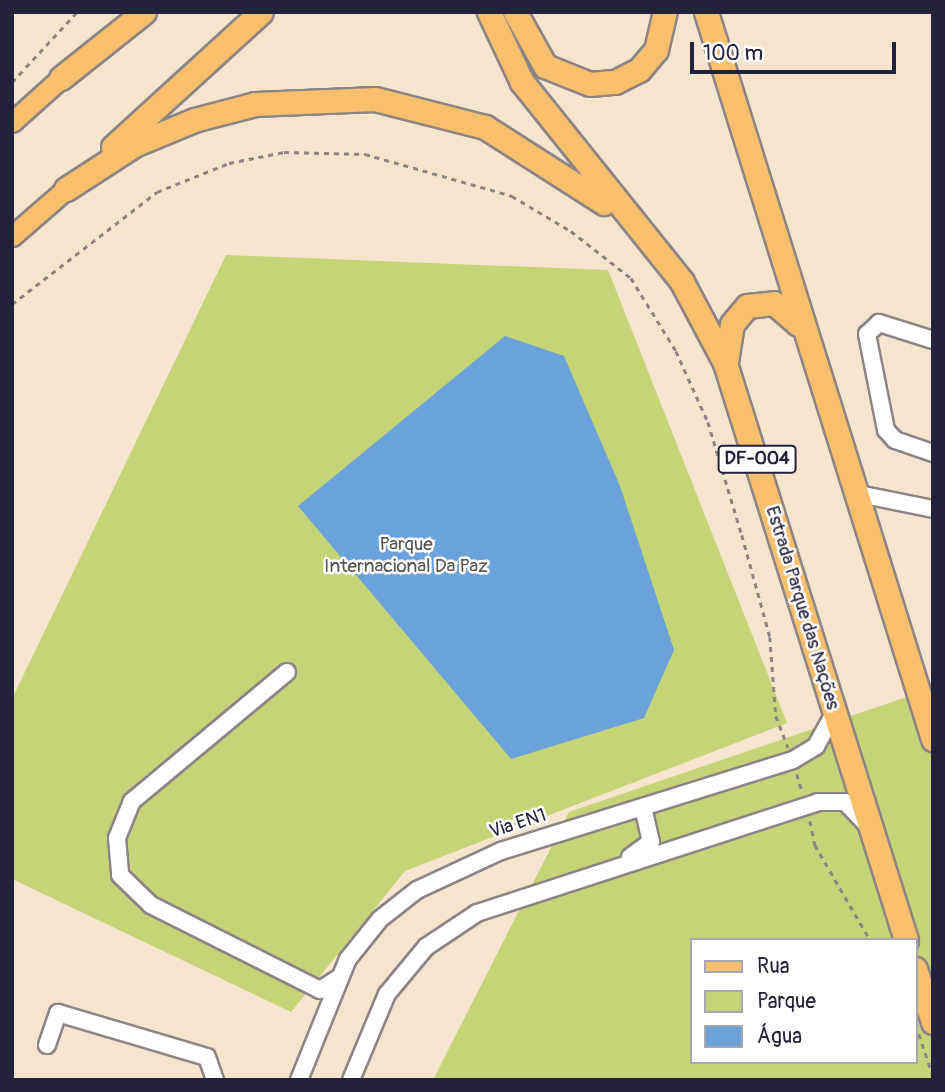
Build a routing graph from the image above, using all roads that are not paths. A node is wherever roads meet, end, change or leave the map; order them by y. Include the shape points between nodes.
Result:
1 (120, 12) edge
2 (144, 12) edge
3 (261, 12) edge
4 (489, 12) edge
5 (515, 12) edge
6 (665, 12) edge
7 (706, 12) edge
8 (61, 78) junction
9 (12, 122) edge
10 (66, 189) junction
11 (636, 226) junction
12 (12, 236) edge
13 (800, 326) junction
14 (933, 340) edge
15 (725, 363) junction
16 (933, 453) edge
17 (854, 493) junction
18 (933, 509) edge
19 (286, 672) dead end
20 (834, 713) junction
21 (933, 739) edge
22 (643, 807) junction
23 (871, 832) junction
24 (610, 870) junction
25 (905, 938) edge
26 (917, 975) edge
27 (337, 979) junction
28 (933, 1022) edge
29 (47, 1045) dead end
30 (215, 1080) edge
31 (299, 1080) edge
32 (351, 1080) edge

1 - 8 highway
2 - 8 highway
3 - 10 highway
4 - 11 highway, Estrada Parque das Nações / DF-004 via 522,82
5 - 6 highway via 545,66 590,84 615,82 639,70 656,50
7 - 13 highway
8 - 9 main road
10 - 11 highway via 134,145 194,120 278,102 375,99 485,127 535,153
10 - 12 main road
11 - 15 highway, Estrada Parque das Nações / DF-004 via 682,282
13 - 15 highway via 781,306 747,306 732,324
13 - 17 highway
14 - 16 street via 879,323 867,334 886,430 895,440
15 - 20 highway, Estrada Parque das Nações / DF-004
17 - 18 street
17 - 21 highway
19 - 27 street via 132,801 117,838 120,875 151,905 320,990
20 - 22 street, Via EN1 via 816,746 793,760
20 - 23 highway, Estrada Parque das Nações / DF-004
22 - 24 street via 651,842
22 - 27 street, Via EN1 via 442,876 380,919
23 - 24 street via 845,802 806,806
23 - 25 highway, Estrada Parque das Nações / DF-004
24 - 32 street via 477,913 426,947 387,994
26 - 28 highway
27 - 31 street, Via EN1
29 - 30 street via 58,1013 207,1057

